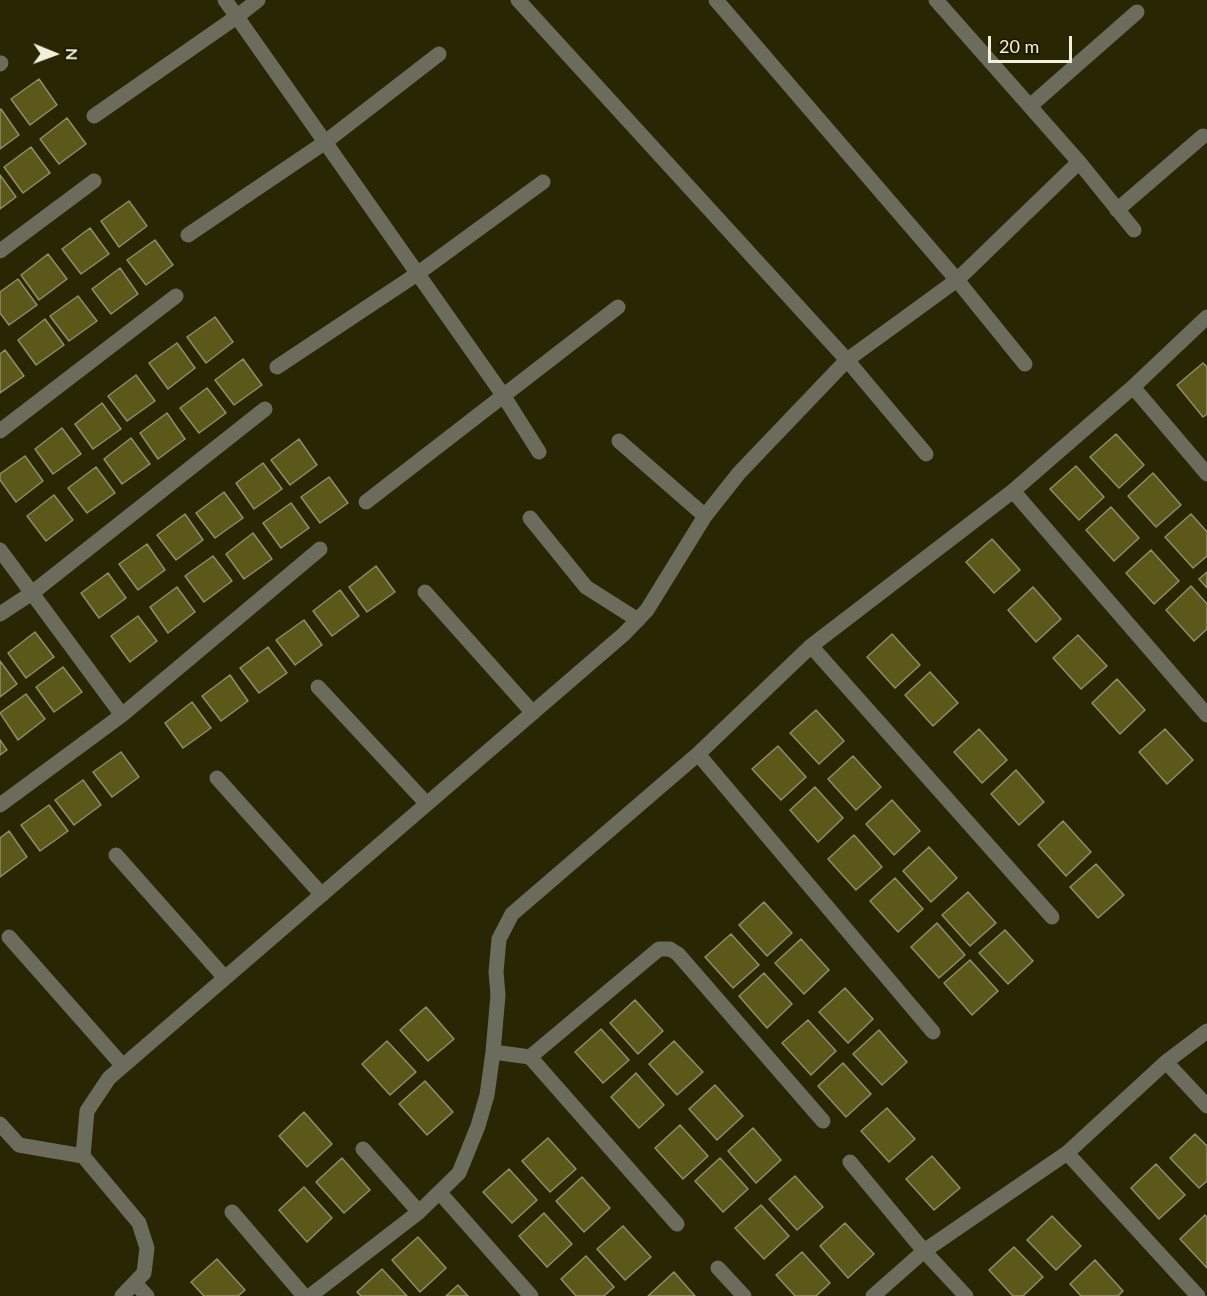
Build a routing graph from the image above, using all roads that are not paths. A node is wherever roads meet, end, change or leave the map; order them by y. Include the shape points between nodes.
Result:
1 (225, 0) edge
2 (258, 0) edge
3 (518, 0) edge
4 (716, 0) edge
5 (938, 1) edge
6 (1137, 12) dead end
7 (235, 18) junction
8 (439, 54) dead end
9 (1030, 106) junction
10 (94, 116) dead end
11 (1203, 136) dead end
12 (324, 143) junction
13 (1079, 162) junction
14 (94, 181) dead end
15 (543, 182) dead end
16 (1117, 210) junction
17 (1134, 230) dead end
18 (188, 235) dead end
19 (0, 250) edge
20 (417, 274) junction
21 (957, 280) junction
22 (176, 296) dead end
23 (618, 308) dead end
24 (1207, 317) edge
25 (847, 360) junction
26 (1025, 364) dead end
27 (278, 367) dead end
28 (1133, 387) junction
29 (502, 395) junction
30 (266, 409) dead end
31 (0, 431) edge
32 (619, 441) dead end
33 (538, 452) dead end
34 (926, 454) dead end
35 (1207, 474) edge
36 (1013, 491) junction
37 (366, 502) dead end
38 (705, 516) junction
39 (530, 518) dead end
40 (320, 549) dead end
41 (0, 550) edge
42 (32, 592) junction
43 (425, 592) dead end
44 (0, 614) edge
45 (638, 620) junction
46 (811, 646) junction
47 (318, 687) dead end
48 (533, 713) junction
49 (122, 715) junction
50 (1207, 715) edge
51 (698, 754) junction
52 (217, 778) dead end
53 (427, 804) junction
54 (0, 805) edge
55 (116, 855) dead end
56 (322, 895) junction
57 (1052, 917) dead end
58 (9, 937) dead end
59 (225, 978) junction
60 (1207, 1031) edge
61 (933, 1032) dead end
62 (494, 1052) junction
63 (530, 1057) junction
64 (1166, 1062) junction
65 (123, 1066) junction
66 (1207, 1106) edge
67 (823, 1121) dead end
68 (0, 1124) edge
69 (363, 1149) dead end
70 (1067, 1153) junction
71 (82, 1156) junction
72 (850, 1162) dead end
73 (440, 1193) junction
74 (232, 1212) dead end
75 (419, 1212) junction
76 (677, 1224) dead end
77 (924, 1251) junction
78 (718, 1268) dead end
79 (135, 1283) junction
80 (122, 1296) edge
81 (147, 1296) edge
82 (304, 1296) edge
83 (310, 1296) edge
84 (531, 1296) edge
85 (744, 1296) edge
86 (873, 1296) edge
87 (966, 1296) edge
88 (1198, 1296) edge

1 - 7 street
2 - 7 street
3 - 25 street
4 - 21 street
5 - 9 street
6 - 9 street
7 - 10 street
7 - 12 street
8 - 12 street
9 - 13 street
11 - 16 street
12 - 18 street
12 - 20 street
13 - 16 street
13 - 21 street
14 - 19 street
15 - 20 street
16 - 17 street
20 - 27 street
20 - 29 street
21 - 25 street
21 - 26 street
22 - 31 street
23 - 29 street
24 - 28 street
25 - 34 street
25 - 38 street via 739,473
28 - 35 street
28 - 36 street
29 - 33 street
29 - 37 street
30 - 42 street
32 - 38 street
36 - 46 street
36 - 50 street
38 - 45 street
39 - 45 street via 586,587
40 - 49 street
41 - 42 street
42 - 44 street
42 - 49 street
43 - 48 street
45 - 48 street
46 - 51 street
46 - 57 street
47 - 53 street
48 - 53 street
49 - 54 street
51 - 61 street
51 - 62 street via 512,914 499,939
52 - 56 street
53 - 56 street
55 - 59 street
56 - 59 street
58 - 65 street
59 - 65 street
60 - 64 street
62 - 63 street
62 - 73 street via 478,1126 459,1173
63 - 67 street via 659,949 670,949
63 - 76 street
64 - 66 street
64 - 70 street
65 - 71 street via 109,1078 87,1111
68 - 71 street via 19,1145
69 - 75 street
70 - 77 street
70 - 88 street
71 - 79 street via 139,1223 147,1248 144,1273
72 - 77 street
73 - 75 street
73 - 84 street
74 - 82 street
75 - 83 street
77 - 86 street
77 - 87 street
78 - 85 street
79 - 80 street
79 - 81 street

